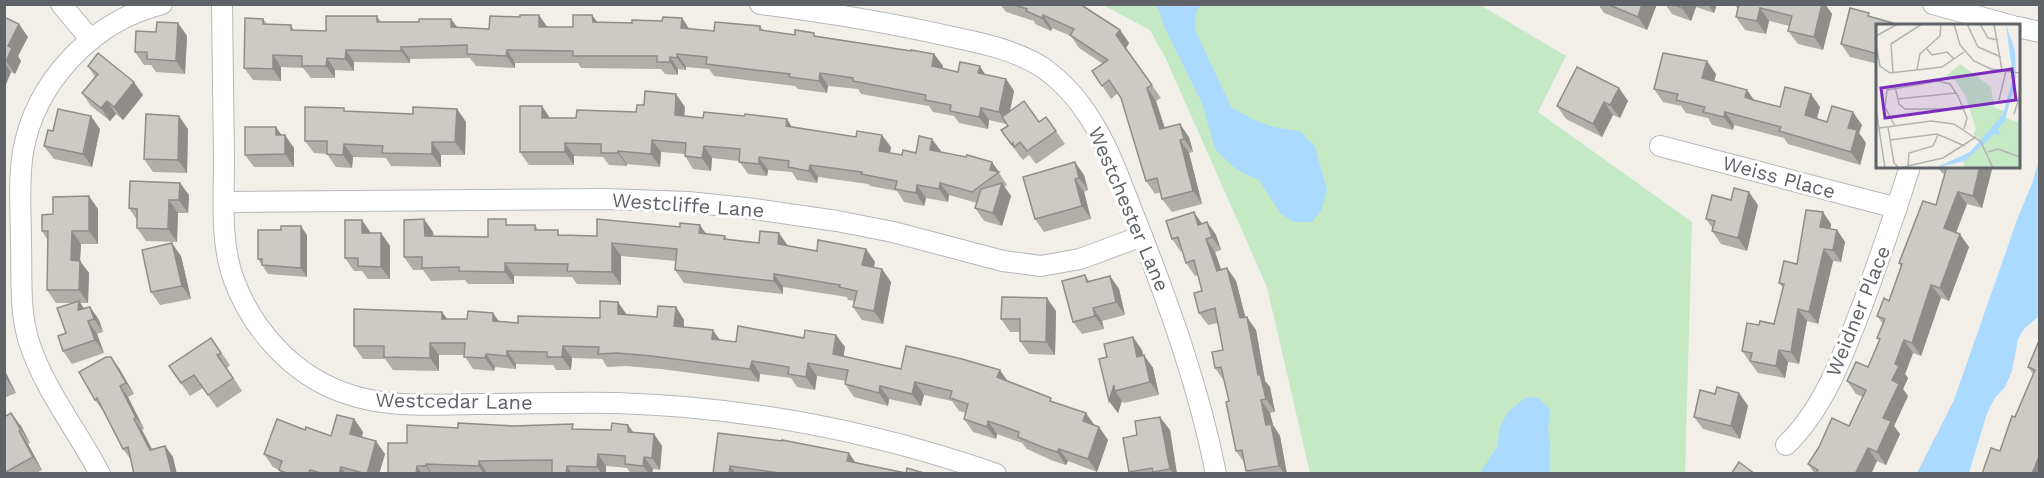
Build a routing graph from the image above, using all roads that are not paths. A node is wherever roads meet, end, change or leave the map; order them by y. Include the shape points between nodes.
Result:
1 (61, 4) edge
2 (162, 4) edge
3 (222, 4) edge
4 (760, 4) edge
5 (1944, 13) edge
6 (2002, 24) edge
7 (2020, 27) edge
8 (2040, 32) edge
9 (91, 40) junction
10 (1660, 146) dead end
11 (1909, 168) edge
12 (224, 202) junction
13 (1897, 208) junction
14 (1142, 236) junction
15 (1786, 445) dead end
16 (100, 474) edge
17 (996, 474) edge
18 (1216, 474) edge

1 - 9 street
2 - 9 street via 116,23
3 - 12 street, Westcedar Lane
4 - 14 street, Westchester Lane via 918,29 1000,48 1042,68 1064,85 1092,120
5 - 6 street
7 - 8 street
9 - 16 street via 49,86 23,150 22,300 26,331 38,363
10 - 13 street, Weiss Place
11 - 13 street, Weidner Place
12 - 14 street, Westcliffe Lane via 688,202 837,221 1034,265 1080,259
12 - 17 street, Westcedar Lane via 233,278 251,315 292,362 322,384 342,392 412,405 641,404 759,415 886,440
13 - 15 street, Weidner Place via 1832,377 1801,431
14 - 18 street, Westchester Lane via 1175,322

